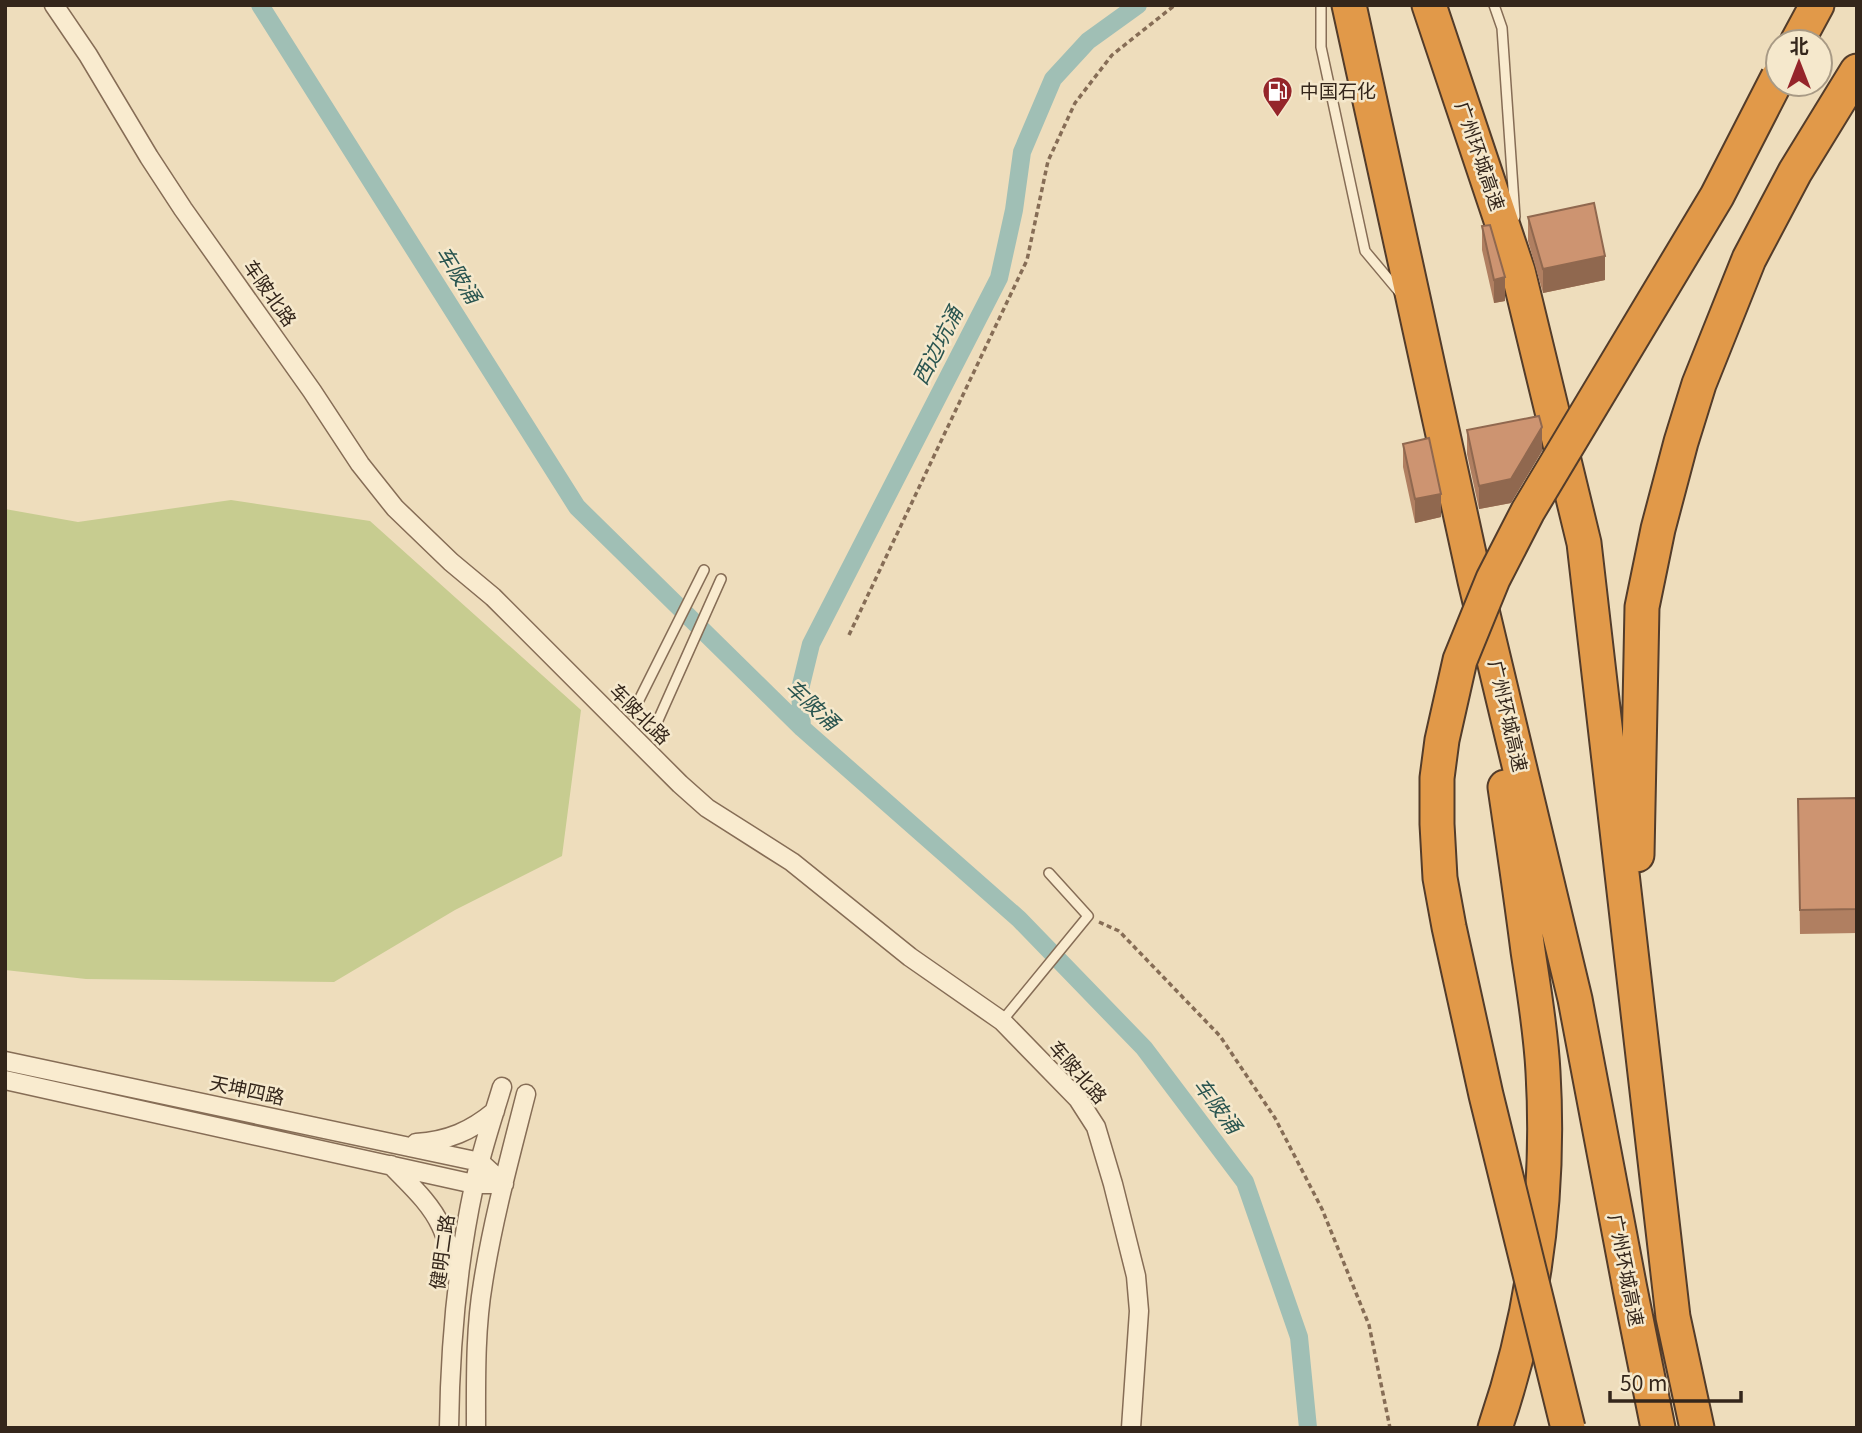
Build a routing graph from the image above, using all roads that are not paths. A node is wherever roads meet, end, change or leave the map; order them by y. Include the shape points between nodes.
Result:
1 (54, 5) edge
2 (1321, 5) edge
3 (1349, 5) edge
4 (1429, 5) edge
5 (1494, 5) edge
6 (1818, 5) edge
7 (1805, 28) edge
8 (1857, 71) edge
9 (1767, 98) edge
10 (1518, 271) junction
11 (1418, 314) junction
12 (704, 570) dead end
13 (721, 579) dead end
14 (1475, 581) junction
15 (633, 712) dead end
16 (655, 727) dead end
17 (1049, 873) dead end
18 (1634, 983) junction
19 (1002, 1021) junction
20 (5, 1061) edge
21 (5, 1080) edge
22 (502, 1087) joint
23 (526, 1094) joint
24 (495, 1111) junction
25 (397, 1144) junction
26 (480, 1162) junction
27 (391, 1166) junction
28 (474, 1184) junction
29 (503, 1184) junction
30 (458, 1283) junction
31 (449, 1428) edge
32 (476, 1428) edge
33 (1132, 1428) edge
34 (1495, 1428) edge
35 (1567, 1428) edge
36 (1658, 1428) edge
37 (1697, 1428) edge

1 - 19 street, 车陂北路 via 183,209 395,508 493,597 707,808 792,862 910,957
2 - 11 lane via 1321,47 1365,251
3 - 11 highway, 广州环城高速
4 - 10 highway, 广州环城高速
5 - 10 lane via 1502,28
6 - 7 highway
8 - 18 highway via 1749,259 1699,384 1658,529 1642,607
9 - 35 highway, bridge via 1717,196 1528,511 1493,579 1460,660 1442,740 1437,778 1440,878 1489,1108
10 - 18 highway, 广州环城高速 via 1584,543
11 - 14 highway, 广州环城高速
12 - 15 lane
13 - 16 lane
14 - 34 highway via 1536,1002 1544,1098 1533,1276
14 - 36 highway, 广州环城高速 via 1575,999
17 - 19 lane via 1088,916
18 - 37 highway, 广州环城高速 via 1673,1317
19 - 33 street, 车陂北路 via 1078,1099 1096,1127 1139,1296
20 - 25 street, 天坤四路
21 - 27 street
22 - 23 lane
22 - 24 street, 健明二路
23 - 29 street
24 - 25 street via 449,1138
24 - 26 street, 健明二路
25 - 26 street, 天坤四路
26 - 28 street, 健明二路
26 - 29 street
27 - 28 street
27 - 30 street via 432,1210
28 - 29 street
28 - 30 street, 健明二路
29 - 32 street via 482,1286
30 - 31 street, 健明二路

